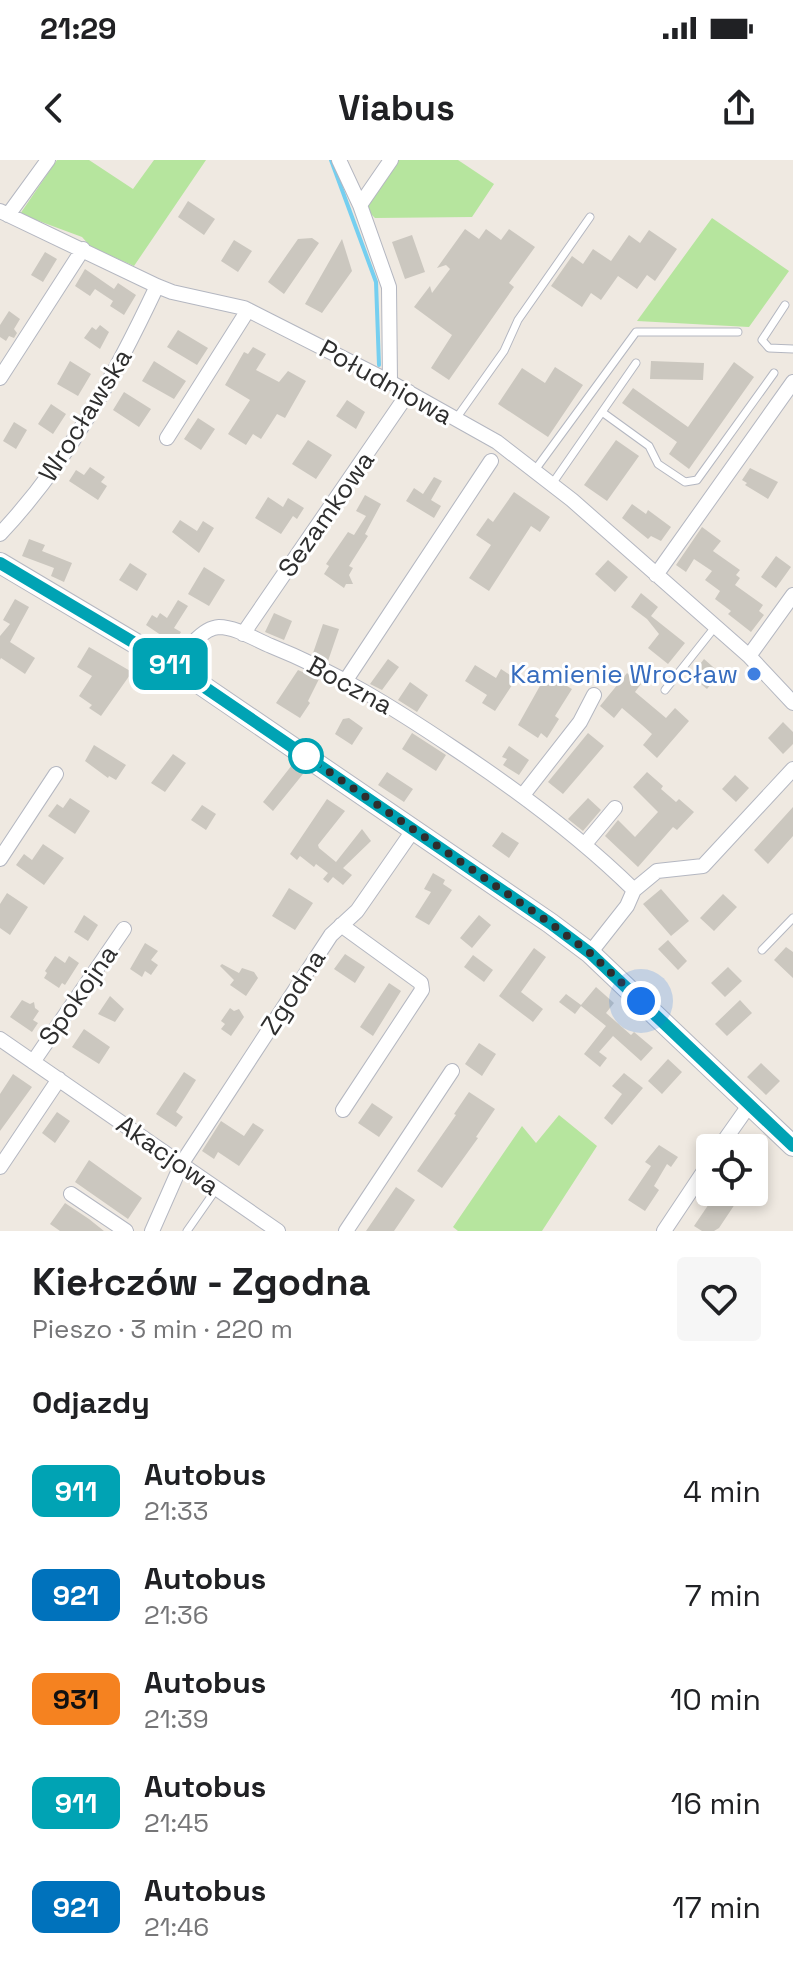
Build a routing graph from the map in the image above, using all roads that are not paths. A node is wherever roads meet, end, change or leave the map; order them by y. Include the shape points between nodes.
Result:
1 (48, 160) edge
2 (339, 160) edge
3 (391, 160) edge
4 (360, 205) junction
5 (4, 213) edge
6 (590, 217) dead end
7 (83, 249) junction
8 (157, 286) junction
9 (785, 305) dead end
10 (248, 310) junction
11 (738, 332) dead end
12 (793, 349) edge
13 (636, 363) dead end
14 (774, 373) dead end
15 (0, 378) edge
16 (390, 382) junction
17 (793, 382) edge
18 (409, 392) junction
19 (602, 412) junction
20 (455, 420) junction
21 (167, 438) dead end
22 (491, 461) dead end
23 (535, 470) junction
24 (552, 484) junction
25 (0, 534) edge
26 (0, 563) edge
27 (656, 575) junction
28 (793, 595) edge
29 (715, 627) junction
30 (243, 634) junction
31 (749, 656) junction
32 (175, 667) junction
33 (346, 680) junction
34 (665, 690) dead end
35 (594, 695) dead end
36 (793, 703) edge
37 (793, 769) edge
38 (56, 774) dead end
39 (523, 795) junction
40 (615, 808) dead end
41 (414, 829) junction
42 (585, 844) junction
43 (0, 859) edge
44 (634, 890) junction
45 (793, 918) edge
46 (341, 925) junction
47 (124, 929) dead end
48 (762, 950) dead end
49 (590, 953) junction
50 (0, 1039) edge
51 (33, 1062) junction
52 (452, 1071) dead end
53 (59, 1079) junction
54 (750, 1104) junction
55 (343, 1110) dead end
56 (729, 1134) edge
57 (793, 1146) edge
58 (182, 1163) junction
59 (0, 1167) edge
60 (696, 1183) edge
61 (217, 1188) junction
62 (71, 1194) dead end
63 (126, 1231) edge
64 (152, 1231) edge
65 (187, 1231) edge
66 (278, 1231) edge
67 (346, 1231) edge
68 (664, 1231) edge

1 - 5 street
2 - 4 street
3 - 4 street
4 - 16 street via 389,287
5 - 7 street, Południowa
6 - 20 lane
7 - 8 street, Południowa
7 - 15 street
8 - 10 street, Południowa
8 - 25 street, Wrocławska via 107,387 45,483
9 - 12 lane via 762,340 769,348
10 - 16 street, Południowa
10 - 21 street
11 - 23 lane via 636,332
13 - 19 lane
14 - 19 lane via 692,483 658,464 649,446
16 - 18 street, Południowa
17 - 27 street
18 - 20 street, Południowa
18 - 30 street, Sezamkowa
19 - 24 lane
20 - 23 street, Południowa
22 - 33 street
23 - 24 street, Południowa
24 - 27 street, Południowa
26 - 32 street
27 - 29 street, Południowa
28 - 31 street
29 - 31 street, Południowa
29 - 34 lane
30 - 32 street, Boczna via 213,628
30 - 33 street, Boczna
31 - 36 street, Południowa
32 - 41 street
33 - 39 street, Boczna
35 - 39 street via 580,722
37 - 44 street via 703,866 657,871
38 - 43 street
39 - 42 street, Boczna
40 - 42 street
41 - 46 street, Zgodna via 357,911
41 - 49 street
42 - 44 street, Boczna
44 - 49 street
45 - 48 lane
46 - 55 street via 421,983 422,990
46 - 58 street, Zgodna
47 - 51 street, Spokojna
49 - 54 street
50 - 51 street, Akacjowa
51 - 53 street, Akacjowa
52 - 67 street
53 - 58 street, Akacjowa
53 - 59 street
54 - 56 street
54 - 57 street
58 - 61 street, Akacjowa
58 - 64 street, Zgodna
60 - 68 street
61 - 65 lane
61 - 66 street, Akacjowa
62 - 63 street

